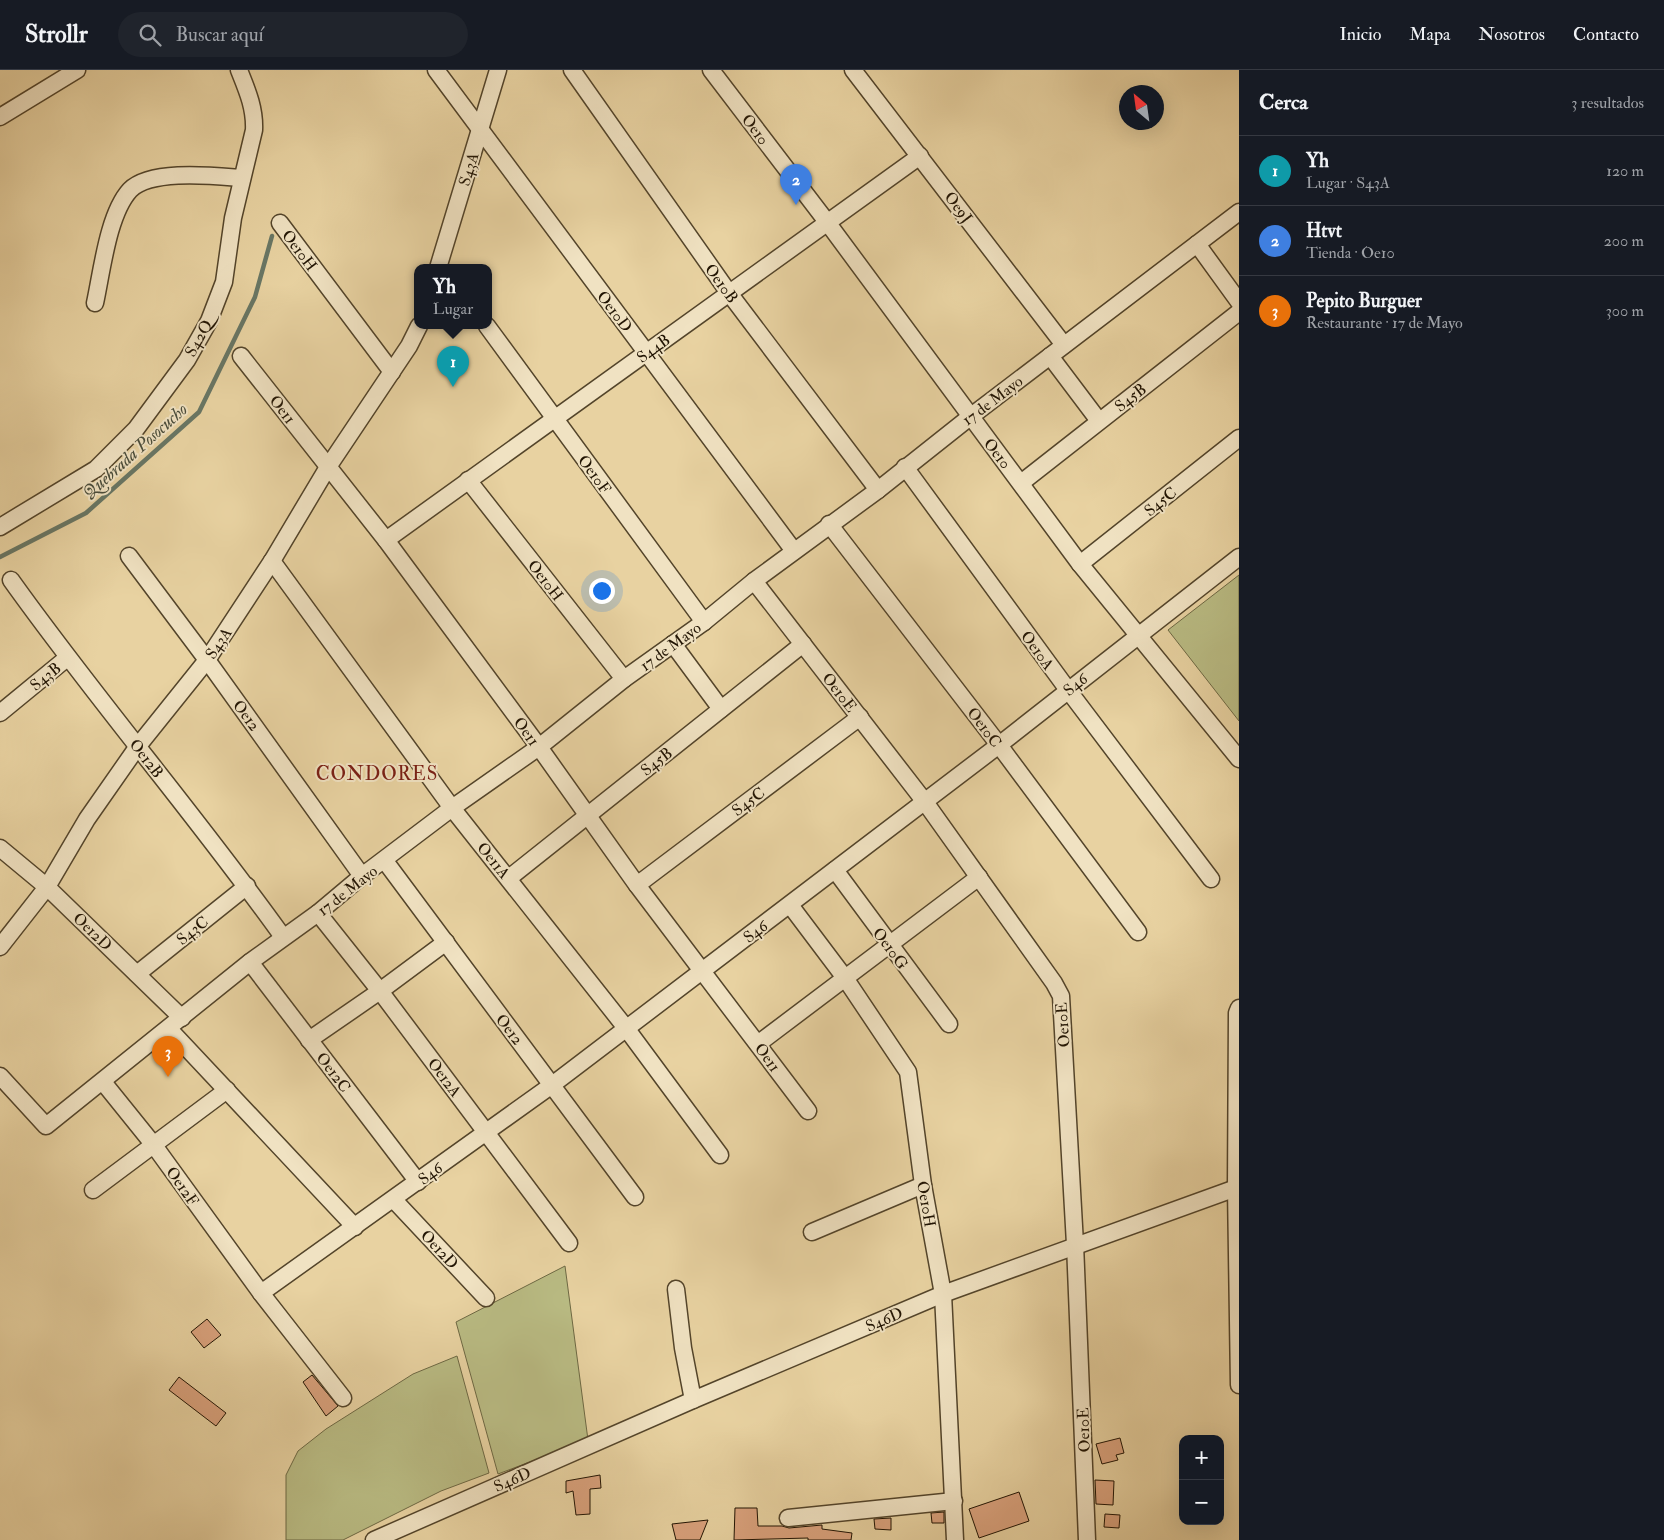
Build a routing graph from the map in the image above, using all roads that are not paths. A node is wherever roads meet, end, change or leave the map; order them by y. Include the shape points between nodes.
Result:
1 (77, 70) edge
2 (239, 70) edge
3 (436, 70) edge
4 (498, 70) edge
5 (572, 70) edge
6 (711, 70) edge
7 (853, 70) edge
8 (0, 117) edge
9 (480, 130) junction
10 (920, 156) junction
11 (242, 178) junction
12 (1239, 212) edge
13 (827, 222) junction
14 (280, 223) dead end
15 (1197, 244) junction
16 (442, 264) edge
17 (729, 293) junction
18 (1239, 302) edge
19 (96, 303) dead end
20 (1239, 312) edge
21 (418, 329) edge
22 (489, 329) edge
23 (1064, 345) junction
24 (646, 353) junction
25 (241, 356) dead end
26 (1050, 356) junction
27 (392, 372) junction
28 (970, 417) junction
29 (554, 419) junction
30 (1100, 422) junction
31 (1239, 438) edge
32 (905, 466) junction
33 (328, 467) junction
34 (468, 480) junction
35 (1021, 483) junction
36 (878, 490) junction
37 (829, 524) junction
38 (0, 527) edge
39 (386, 540) junction
40 (794, 551) junction
41 (129, 556) dead end
42 (1239, 557) edge
43 (272, 561) junction
44 (1080, 564) junction
45 (11, 580) dead end
46 (754, 581) junction
47 (704, 622) junction
48 (1137, 635) junction
49 (673, 644) junction
50 (803, 644) junction
51 (67, 658) junction
52 (207, 660) junction
53 (624, 680) junction
54 (1068, 690) junction
55 (721, 709) junction
56 (0, 713) edge
57 (860, 717) junction
58 (999, 745) junction
59 (138, 746) junction
60 (539, 747) junction
61 (1239, 758) edge
62 (925, 802) junction
63 (452, 808) junction
64 (588, 815) junction
65 (0, 848) edge
66 (385, 861) junction
67 (835, 870) junction
68 (362, 876) junction
69 (978, 877) junction
70 (508, 878) junction
71 (1210, 879) dead end
72 (247, 886) junction
73 (637, 886) junction
74 (47, 887) junction
75 (790, 905) junction
76 (318, 913) junction
77 (1138, 932) dead end
78 (283, 937) junction
79 (446, 942) junction
80 (888, 944) junction
81 (0, 947) edge
82 (250, 962) junction
83 (701, 972) junction
84 (137, 974) junction
85 (845, 978) junction
86 (380, 991) junction
87 (1239, 1008) edge
88 (176, 1023) junction
89 (949, 1024) dead end
90 (626, 1028) junction
91 (309, 1040) junction
92 (758, 1043) junction
93 (0, 1076) edge
94 (103, 1082) junction
95 (552, 1085) junction
96 (227, 1090) junction
97 (808, 1111) dead end
98 (486, 1132) junction
99 (153, 1144) junction
100 (1238, 1153) edge
101 (720, 1155) dead end
102 (418, 1182) junction
103 (923, 1184) junction
104 (1236, 1188) junction
105 (93, 1190) dead end
106 (635, 1197) dead end
107 (394, 1200) junction
108 (355, 1227) junction
109 (812, 1232) dead end
110 (569, 1244) dead end
111 (1075, 1244) junction
112 (676, 1289) dead end
113 (261, 1293) junction
114 (943, 1294) junction
115 (486, 1298) dead end
116 (1239, 1385) edge
117 (342, 1398) dead end
118 (693, 1400) junction
119 (954, 1501) junction
120 (788, 1518) dead end
121 (374, 1540) edge
122 (955, 1540) edge
123 (1087, 1540) edge

1 - 8 street
2 - 11 street, S42Q via 255,117
3 - 9 street, Oe10D
4 - 9 street, S43A
5 - 17 street, Oe10B
6 - 13 street, Oe10
7 - 10 street, Oe9J
9 - 16 street, S43A
9 - 24 street, Oe10D
10 - 13 street, S44B
10 - 23 street, Oe9J
11 - 19 street via 210,175 161,178 130,190 118,209
11 - 38 street, S42Q via 224,282 209,321 187,360 136,429 96,469
12 - 15 street, 17 de Mayo
13 - 17 street, S44B
13 - 28 street, Oe10
14 - 27 street, Oe10H
15 - 18 street
15 - 23 street, 17 de Mayo
17 - 24 street, S44B
17 - 36 street, Oe10B
20 - 30 street, S45B
21 - 27 street, S43A
22 - 29 street, Oe10F
23 - 26 street, 17 de Mayo
24 - 29 street, S44B
24 - 40 street, Oe10D
25 - 33 street, Oe11
26 - 28 street, 17 de Mayo
26 - 30 street
27 - 33 street, S43A
28 - 32 street, 17 de Mayo
28 - 35 street, Oe10
29 - 34 street, S44B
29 - 47 street, Oe10F
30 - 35 street, S45B
31 - 44 street, S45C
32 - 36 street, 17 de Mayo
32 - 54 street, Oe10A
33 - 39 street, Oe11
33 - 43 street, S43A
34 - 39 street, S44B
34 - 53 street, Oe10H
35 - 44 street, Oe10
36 - 37 street, 17 de Mayo
37 - 40 street, 17 de Mayo
37 - 58 street, Oe10C
39 - 60 street, Oe11
40 - 46 street, 17 de Mayo
41 - 52 street, Oe12
42 - 48 street, S46
43 - 52 street, S43A
43 - 63 street, Oe11A
44 - 48 street, Oe10
45 - 51 street, Oe12B
46 - 47 street, 17 de Mayo
46 - 50 street, Oe10E
47 - 49 street, 17 de Mayo
48 - 54 street, S46
48 - 61 street, Oe10
49 - 53 street, 17 de Mayo
49 - 55 street
50 - 55 street, S45B
50 - 57 street, Oe10E
51 - 56 street, S43B
51 - 59 street, Oe12B
52 - 59 street, S43A
52 - 68 street, Oe12
53 - 60 street, 17 de Mayo
54 - 58 street, S46
54 - 71 street, Oe10A
55 - 64 street, S45B
57 - 62 street, Oe10E
57 - 73 street, S45C
58 - 62 street, S46
58 - 77 street, Oe10C
59 - 72 street, Oe12B
59 - 74 street, S43A via 87,819
60 - 63 street, 17 de Mayo
60 - 64 street, Oe11
62 - 67 street, S46
62 - 69 street, Oe10E
63 - 66 street, 17 de Mayo
63 - 70 street, Oe11A
64 - 70 street, S45B
64 - 73 street, Oe11
65 - 74 street, Oe12D
66 - 68 street, 17 de Mayo
66 - 79 street, Oe12
67 - 75 street, S46
67 - 80 street, Oe10G
68 - 76 street, 17 de Mayo
69 - 80 street
69 - 111 street, Oe10E via 1054,982 1060,996
70 - 90 street, Oe11A
72 - 78 street, Oe12B
72 - 84 street, S43C
73 - 83 street, Oe11
74 - 81 street, S43A
74 - 84 street, Oe12D
75 - 83 street, S46
75 - 85 street, Oe10H
76 - 78 street, 17 de Mayo
76 - 86 street, Oe12A
78 - 82 street, 17 de Mayo
79 - 86 street
79 - 95 street, Oe12
80 - 85 street
80 - 89 street, Oe10G
82 - 88 street, 17 de Mayo
82 - 91 street, Oe12C
83 - 90 street, S46
83 - 92 street, Oe11
84 - 88 street, Oe12D
85 - 92 street
85 - 103 street, Oe10H via 908,1072
86 - 91 street
86 - 98 street, Oe12A
87 - 100 street
88 - 94 street, 17 de Mayo
88 - 96 street, Oe12D
90 - 95 street, S46
90 - 101 street, Oe11A
91 - 102 street, Oe12C
92 - 97 street, Oe11
93 - 94 street, 17 de Mayo via 46,1126
94 - 99 street, Oe12F
95 - 98 street, S46
95 - 106 street, Oe12
96 - 99 street
96 - 108 street, Oe12D
98 - 102 street, S46
98 - 110 street, Oe12A
99 - 105 street
99 - 113 street, Oe12F
100 - 104 street
102 - 107 street, S46
103 - 109 street
103 - 114 street, Oe10H
104 - 111 street, S46D
104 - 116 street
107 - 108 street, S46
107 - 115 street, Oe12D
108 - 113 street, S46
111 - 114 street, S46D
111 - 123 street, Oe10E
112 - 118 street
113 - 117 street, Oe12F
114 - 118 street, S46D
114 - 119 street, Oe10H
118 - 121 street, S46D
119 - 120 street
119 - 122 street, Oe10H

